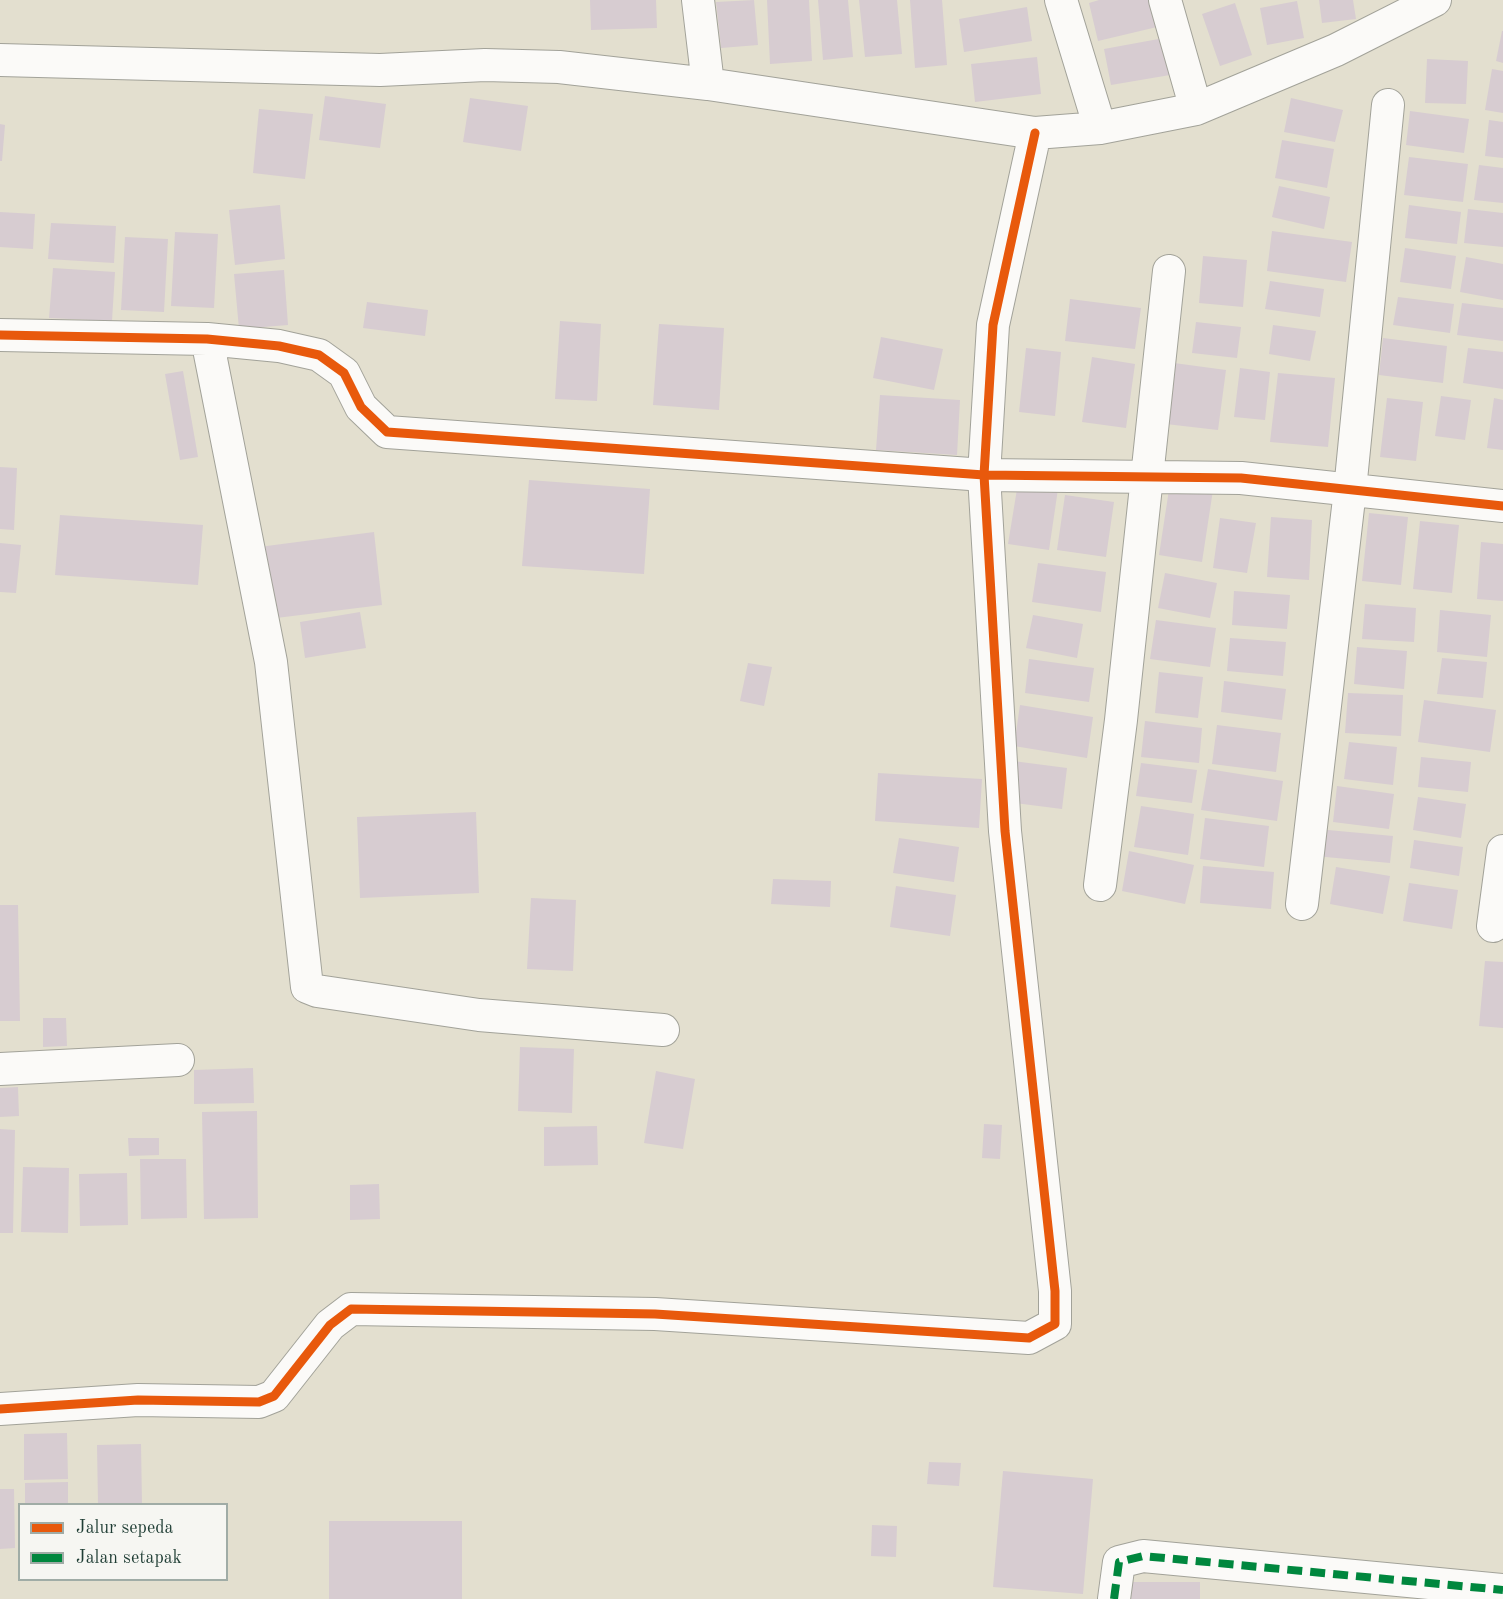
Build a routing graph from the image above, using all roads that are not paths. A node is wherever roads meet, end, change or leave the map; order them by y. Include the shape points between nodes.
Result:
1 (698, 0) edge
2 (1061, 0) edge
3 (1165, 0) edge
4 (1435, 0) edge
5 (0, 60) edge
6 (708, 84) junction
7 (1388, 105) dead end
8 (1196, 109) junction
9 (1100, 128) junction
10 (1035, 133) junction
11 (1169, 271) dead end
12 (0, 335) edge
13 (207, 339) junction
14 (984, 475) junction
15 (1147, 477) junction
16 (1350, 490) junction
17 (1503, 506) edge
18 (1503, 851) edge
19 (1101, 885) dead end
20 (1302, 904) dead end
21 (1493, 926) dead end
22 (663, 1030) dead end
23 (178, 1060) dead end
24 (0, 1069) edge
25 (0, 1409) edge
26 (1503, 1590) edge
27 (1114, 1599) edge

1 - 6 street
2 - 9 street
3 - 8 street
4 - 8 street via 1336,50
5 - 6 street via 380,70 484,64 559,67
6 - 10 street
7 - 16 street
8 - 9 street
9 - 10 street
10 - 14 street via 993,325
11 - 15 street
12 - 13 street
13 - 14 street via 279,346 319,355 344,373 361,407 387,432
13 - 22 street via 271,662 308,987 317,992 479,1015
14 - 15 street
14 - 25 street via 1005,831 1055,1291 1055,1324 1029,1338 655,1314 351,1309 330,1325 274,1396 259,1402 138,1400
15 - 16 street via 1241,478
15 - 19 street
16 - 17 street
16 - 20 street
18 - 21 street
23 - 24 street
26 - 27 street via 1143,1556 1119,1562

